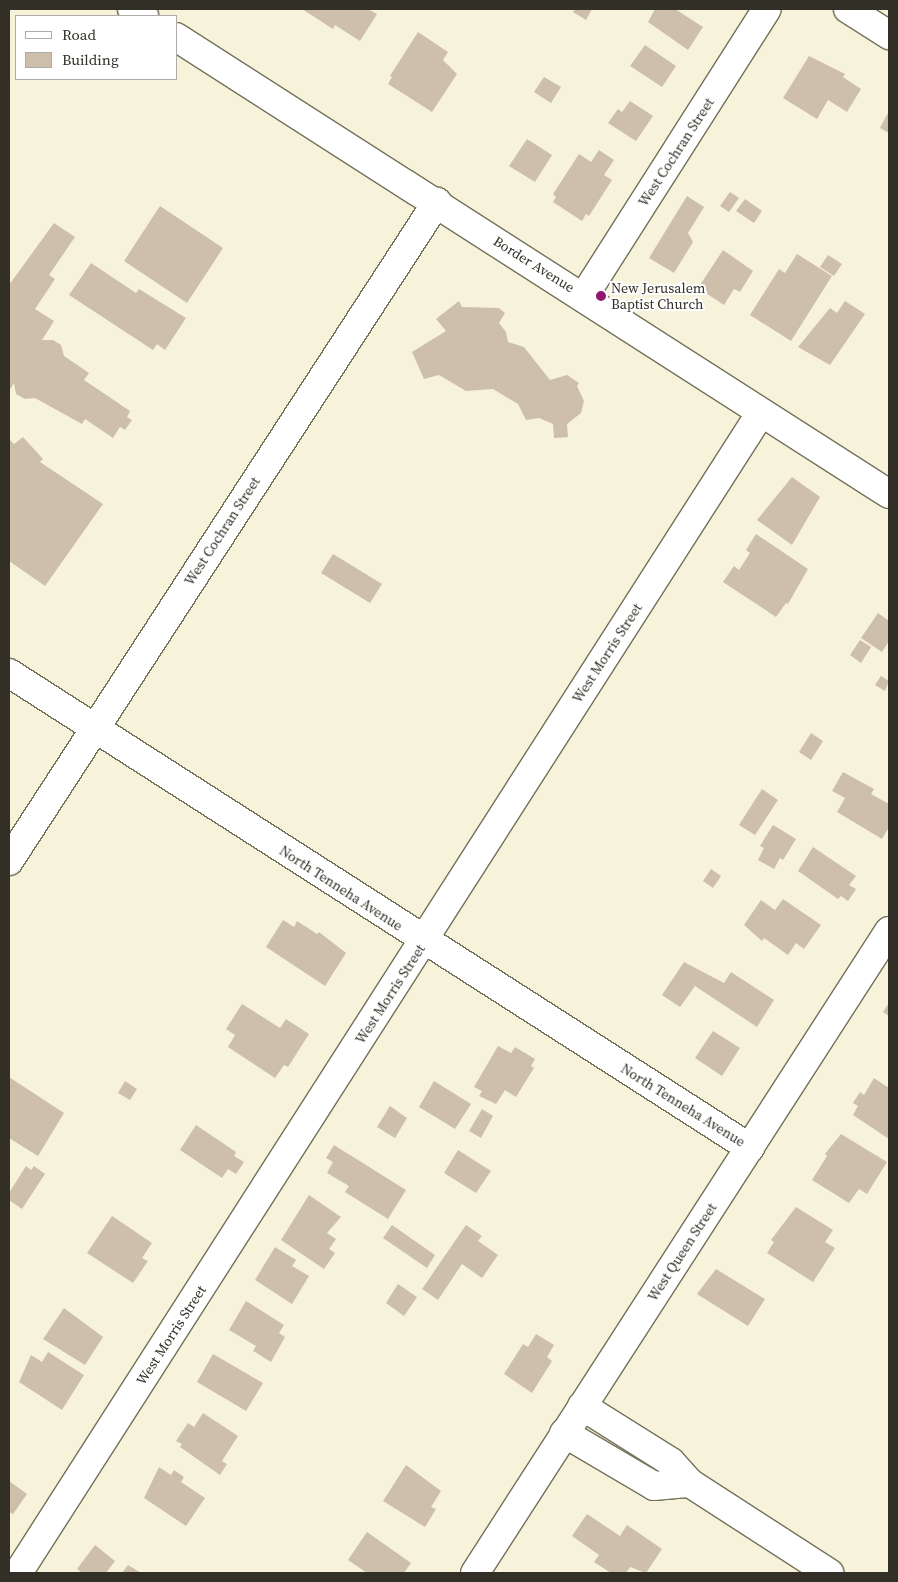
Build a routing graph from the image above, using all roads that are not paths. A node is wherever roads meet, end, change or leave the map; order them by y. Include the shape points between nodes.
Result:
1 (767, 9) edge
2 (848, 9) edge
3 (889, 35) edge
4 (178, 38) edge
5 (437, 202) junction
6 (584, 296) junction
7 (760, 414) junction
8 (889, 494) edge
9 (9, 673) edge
10 (93, 729) junction
11 (9, 861) edge
12 (889, 931) edge
13 (424, 940) junction
14 (750, 1148) junction
15 (582, 1406) junction
16 (564, 1433) junction
17 (690, 1484) junction
18 (18, 1573) edge
19 (475, 1573) edge
20 (829, 1573) edge

1 - 6 street, West Cochran Street
2 - 3 street
4 - 5 street, Border Avenue
5 - 6 street, Border Avenue
5 - 10 street, West Cochran Street
6 - 7 street, Border Avenue
7 - 8 street, Border Avenue
7 - 13 street, West Morris Street
9 - 10 street, North Tenneha Avenue
10 - 11 street, West Cochran Street
10 - 13 street, North Tenneha Avenue
12 - 14 street, West Queen Street
13 - 14 street, North Tenneha Avenue
13 - 18 street, West Morris Street
14 - 15 street, West Queen Street
15 - 16 street, West Queen Street
15 - 17 street via 671,1462
16 - 17 street via 654,1486
16 - 19 street, West Queen Street
17 - 20 street

